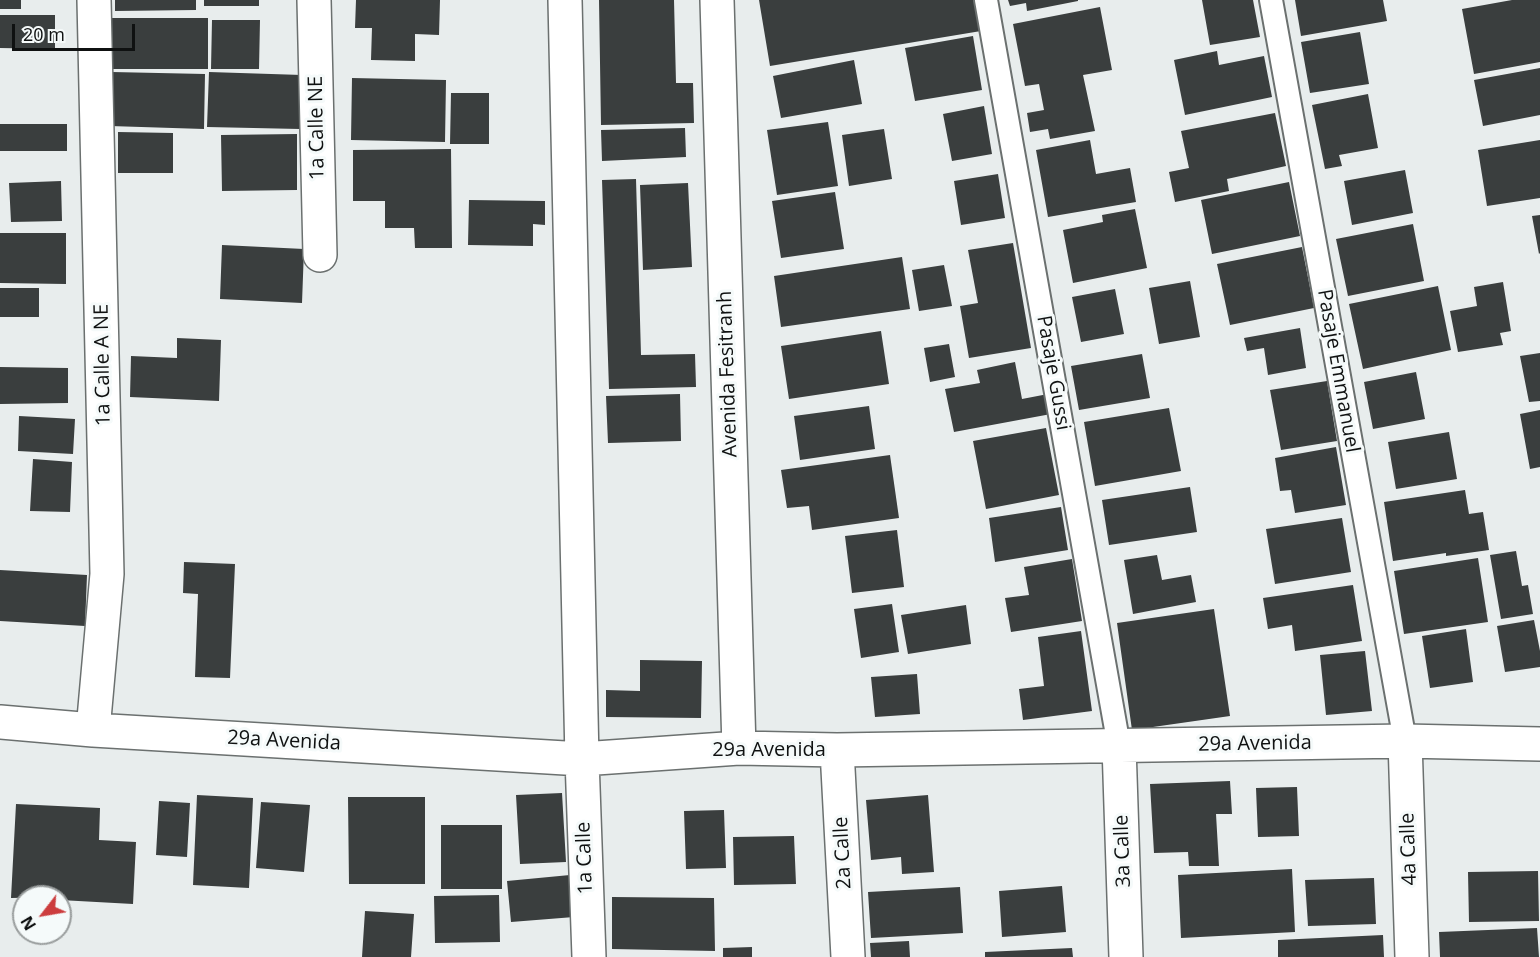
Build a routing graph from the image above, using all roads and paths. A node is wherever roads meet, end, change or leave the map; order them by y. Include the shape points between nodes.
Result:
1 (94, 0) edge
2 (314, 0) edge
3 (565, 0) edge
4 (717, 0) edge
5 (986, 0) edge
6 (1271, 0) edge
7 (320, 255) dead end
8 (0, 722) edge
9 (93, 730) junction
10 (1405, 741) junction
11 (1540, 744) edge
12 (1119, 746) junction
13 (739, 748) junction
14 (837, 750) junction
15 (582, 759) junction
16 (589, 957) edge
17 (848, 957) edge
18 (1126, 957) edge
19 (1412, 957) edge

1 - 9 street, 1a Calle A NE via 107,574
2 - 7 street, 1a Calle NE
3 - 15 street, 1a Calle
4 - 13 street, Avenida Fesitranh
5 - 12 lane, Pasaje Gussi
6 - 10 lane, Pasaje Emmanuel
8 - 9 street, 29a Avenida
9 - 15 street, 29a Avenida
10 - 11 street, 29a Avenida
10 - 12 street, 29a Avenida
10 - 19 street, 4a Calle
12 - 14 street, 29a Avenida
12 - 18 street, 3a Calle
13 - 14 street, 29a Avenida
13 - 15 street, 29a Avenida
14 - 17 street, 2a Calle
15 - 16 street, 1a Calle

